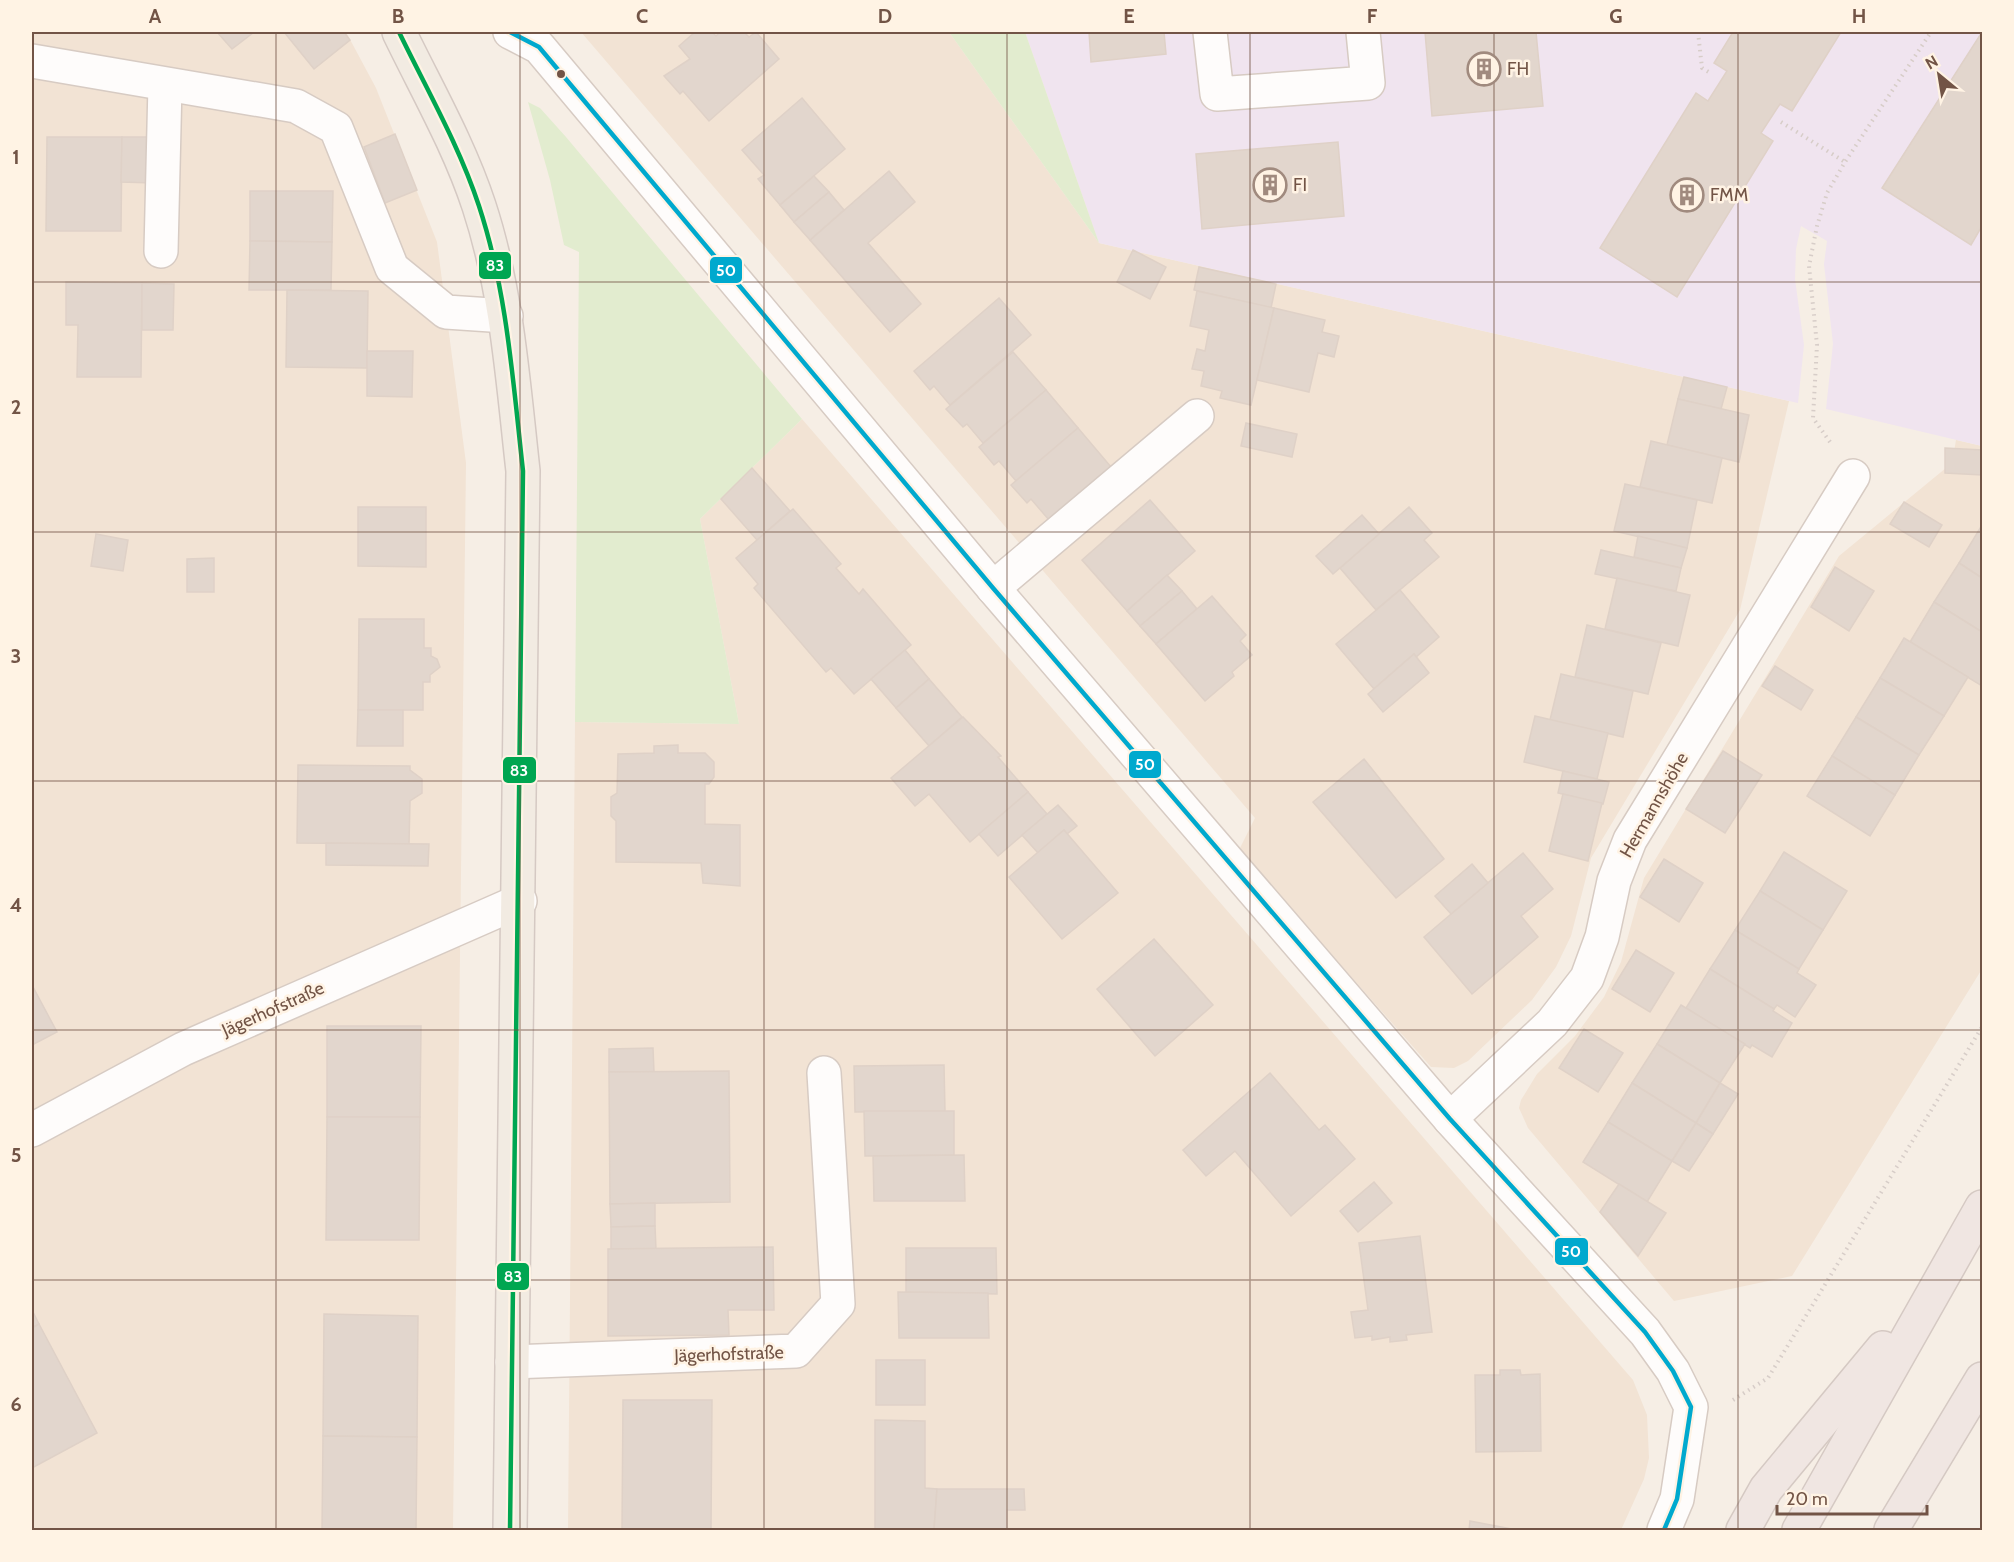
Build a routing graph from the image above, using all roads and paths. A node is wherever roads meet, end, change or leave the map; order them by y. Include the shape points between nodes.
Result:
1 (399, 32) edge
2 (510, 32) edge
3 (1210, 32) edge
4 (1363, 32) edge
5 (1698, 32) edge
6 (1931, 32) edge
7 (32, 61) edge
8 (1713, 74) dead end
9 (165, 85) junction
10 (1781, 122) dead end
11 (1845, 162) junction
12 (161, 251) dead end
13 (506, 316) junction
14 (1197, 416) dead end
15 (1853, 476) joint
16 (993, 588) junction
17 (520, 900) junction
18 (1983, 1027) edge
19 (824, 1073) dead end
20 (1450, 1119) junction
21 (32, 1130) edge
22 (1983, 1207) edge
23 (1936, 1284) junction
24 (512, 1362) junction
25 (1983, 1379) edge
26 (1691, 1407) junction
27 (510, 1530) edge
28 (1664, 1530) edge
29 (1743, 1530) edge
30 (1799, 1530) edge
31 (1892, 1530) edge

1 - 13 main road via 479,205
2 - 16 street via 539,47
3 - 4 street via 1217,94 1368,83
5 - 8 path via 1702,68
6 - 11 path
7 - 9 street
9 - 12 street
9 - 13 street via 296,106 336,128 392,268 446,312
10 - 11 path
11 - 15 path via 1827,193 1809,266 1817,345 1814,418
13 - 17 main road via 523,471
14 - 16 street
15 - 20 street, Hermannshöhe via 1630,840 1614,881 1602,937 1587,978 1552,1023
16 - 20 street
17 - 21 street, Jägerhofstraße via 183,1049
17 - 24 main road
18 - 26 path via 1768,1378 1730,1402
19 - 24 street, Jägerhofstraße via 838,1304 796,1351
20 - 26 street via 1645,1332 1673,1371
22 - 23 highway
23 - 29 highway via 1766,1489
23 - 30 highway
24 - 27 main road
25 - 31 highway
26 - 28 street via 1677,1499

